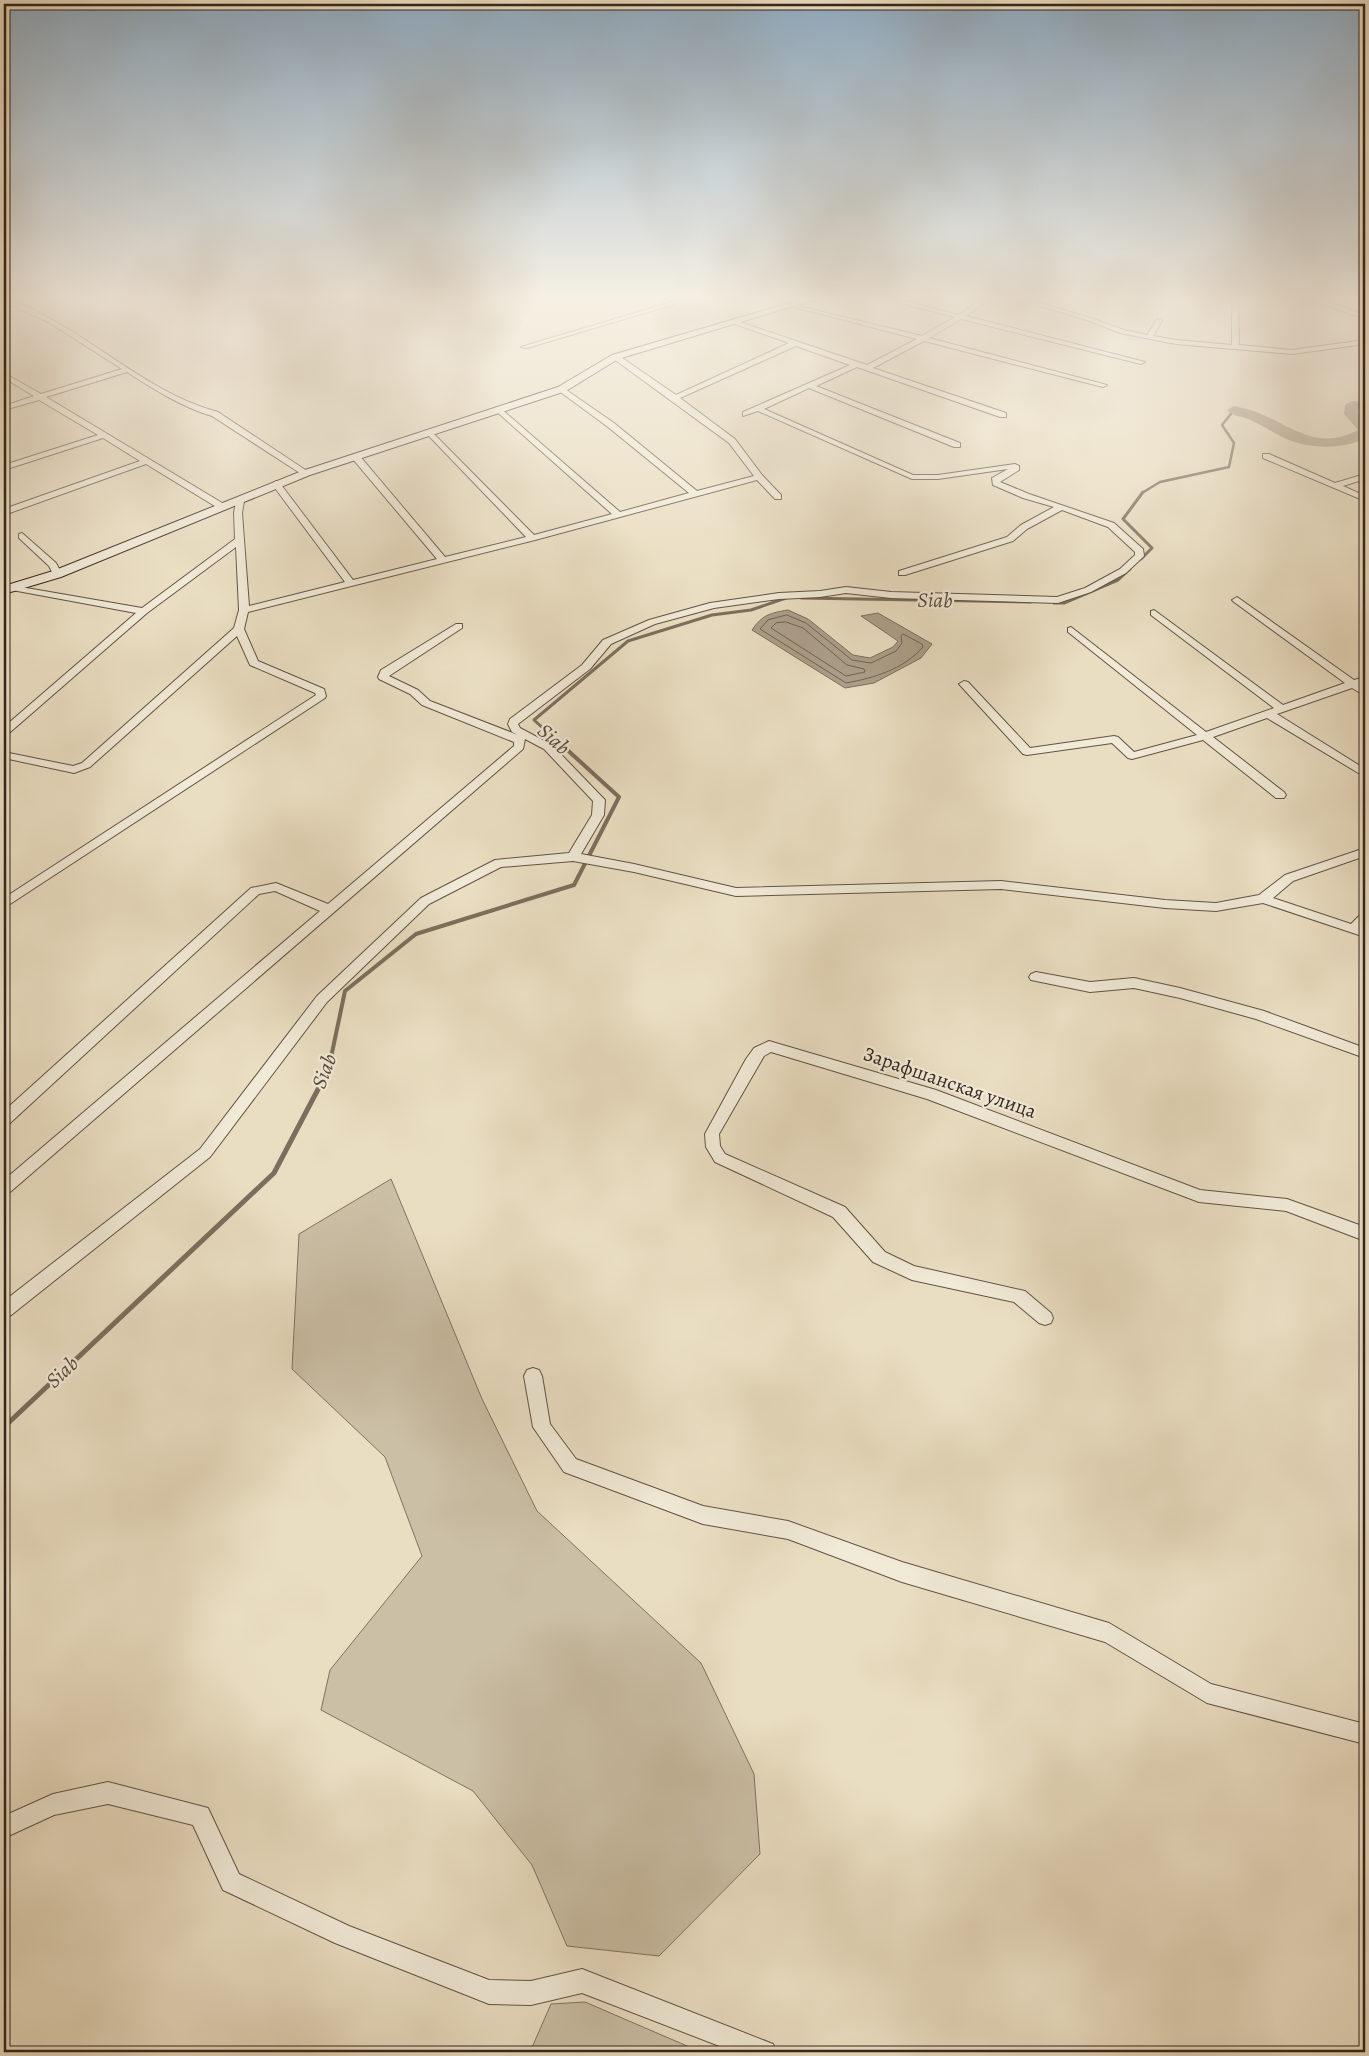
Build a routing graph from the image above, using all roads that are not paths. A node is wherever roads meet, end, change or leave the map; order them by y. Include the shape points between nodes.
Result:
1 (32, 392) edge
2 (56, 392) edge
3 (166, 392) edge
4 (553, 392) edge
5 (566, 392) edge
6 (666, 392) edge
7 (689, 392) edge
8 (797, 392) edge
9 (825, 392) edge
10 (940, 392) edge
11 (40, 397) junction
12 (675, 398) junction
13 (4, 408) edge
14 (499, 409) junction
15 (759, 409) junction
16 (746, 414) dead end
17 (1003, 414) dead end
18 (430, 432) junction
19 (105, 435) junction
20 (957, 445) dead end
21 (355, 456) junction
22 (1266, 456) dead end
23 (147, 461) junction
24 (4, 468) edge
25 (306, 473) junction
26 (1365, 476) edge
27 (760, 477) junction
28 (276, 484) junction
29 (1335, 486) junction
30 (695, 494) junction
31 (778, 497) dead end
32 (1365, 500) edge
33 (240, 501) junction
34 (221, 506) junction
35 (1061, 507) junction
36 (4, 512) edge
37 (619, 515) junction
38 (22, 536) dead end
39 (532, 538) junction
40 (241, 539) junction
41 (443, 560) junction
42 (902, 573) dead end
43 (57, 574) junction
44 (351, 584) junction
45 (8, 588) edge
46 (1237, 600) dead end
47 (244, 610) junction
48 (144, 611) junction
49 (1154, 613) dead end
50 (459, 626) dead end
51 (239, 629) junction
52 (1072, 630) dead end
53 (1365, 680) edge
54 (964, 684) dead end
55 (1353, 684) junction
56 (1365, 693) edge
57 (1282, 709) junction
58 (1269, 714) junction
59 (5, 730) edge
60 (509, 730) junction
61 (1204, 736) junction
62 (4, 755) edge
63 (1365, 774) edge
64 (1280, 796) dead end
65 (1365, 852) edge
66 (573, 857) junction
67 (1263, 899) junction
68 (4, 904) edge
69 (329, 910) junction
70 (1365, 917) edge
71 (1360, 931) edge
72 (1036, 977) dead end
73 (1365, 1053) edge
74 (4, 1120) edge
75 (11, 1173) edge
76 (4, 1189) edge
77 (1365, 1234) edge
78 (4, 1311) edge
79 (1045, 1318) dead end
80 (533, 1376) dead end
81 (1365, 1734) edge
82 (4, 1827) edge
83 (766, 2052) edge

1 - 11 street
2 - 11 street
3 - 25 street via 215,414
4 - 14 street
5 - 30 street
6 - 12 street
7 - 12 street
8 - 15 street
9 - 20 street
10 - 17 street
11 - 13 street
11 - 19 street
12 - 27 street via 732,442
14 - 18 street
14 - 37 street
15 - 16 street
15 - 35 street via 912,477 938,477 1012,466 1016,468 999,477 996,483
18 - 21 street
18 - 39 street
19 - 23 street
19 - 24 street
21 - 25 street
21 - 41 street
22 - 29 street
23 - 34 street
23 - 36 street
25 - 28 street
26 - 29 street
27 - 30 street
27 - 31 street
28 - 33 street
28 - 44 street
29 - 32 street
30 - 37 street
33 - 34 street
33 - 40 street
34 - 43 street
35 - 42 street via 1024,527 1010,539
35 - 60 street via 1111,525 1140,551 1139,556 1123,571 1088,590 1058,600 891,595 846,590 713,605 652,622 608,642 594,654 586,667 514,720
37 - 39 street
38 - 43 street via 53,565
39 - 41 street
40 - 47 street
40 - 48 street
41 - 44 street
43 - 45 street
44 - 47 street
45 - 48 street
46 - 55 street
47 - 51 street
48 - 59 street
49 - 57 street
50 - 60 street via 385,672 383,677 414,692 426,703
51 - 62 street via 86,765 74,770
51 - 68 street via 254,663 320,691 321,696
52 - 61 street
53 - 55 street
54 - 61 street via 1027,752 1114,739 1132,756
55 - 56 street
55 - 57 street
57 - 58 street
58 - 61 street
58 - 63 street
60 - 66 street via 548,747 599,800 598,815
60 - 69 street via 520,740 519,747
61 - 64 street
65 - 67 street via 1289,878
66 - 67 street via 736,892 1001,885 1216,907
66 - 78 street via 498,863 425,901 322,999 205,1153
67 - 71 street
69 - 74 street via 276,887 255,891
69 - 75 street
70 - 71 street
72 - 73 street via 1090,987 1134,983 1180,993 1259,1015
75 - 76 street
77 - 79 street, Зарафшанская улица via 1287,1206 1199,1196 931,1094 770,1046 759,1052 712,1134 713,1147 720,1158 838,1212 879,1257 912,1273 1019,1296
80 - 81 street via 542,1427 570,1466 703,1515 788,1530 902,1572 1109,1633 1207,1693
82 - 83 street via 53,1805 108,1793 200,1816 231,1882 343,1935 489,1992 531,1993 582,1982

